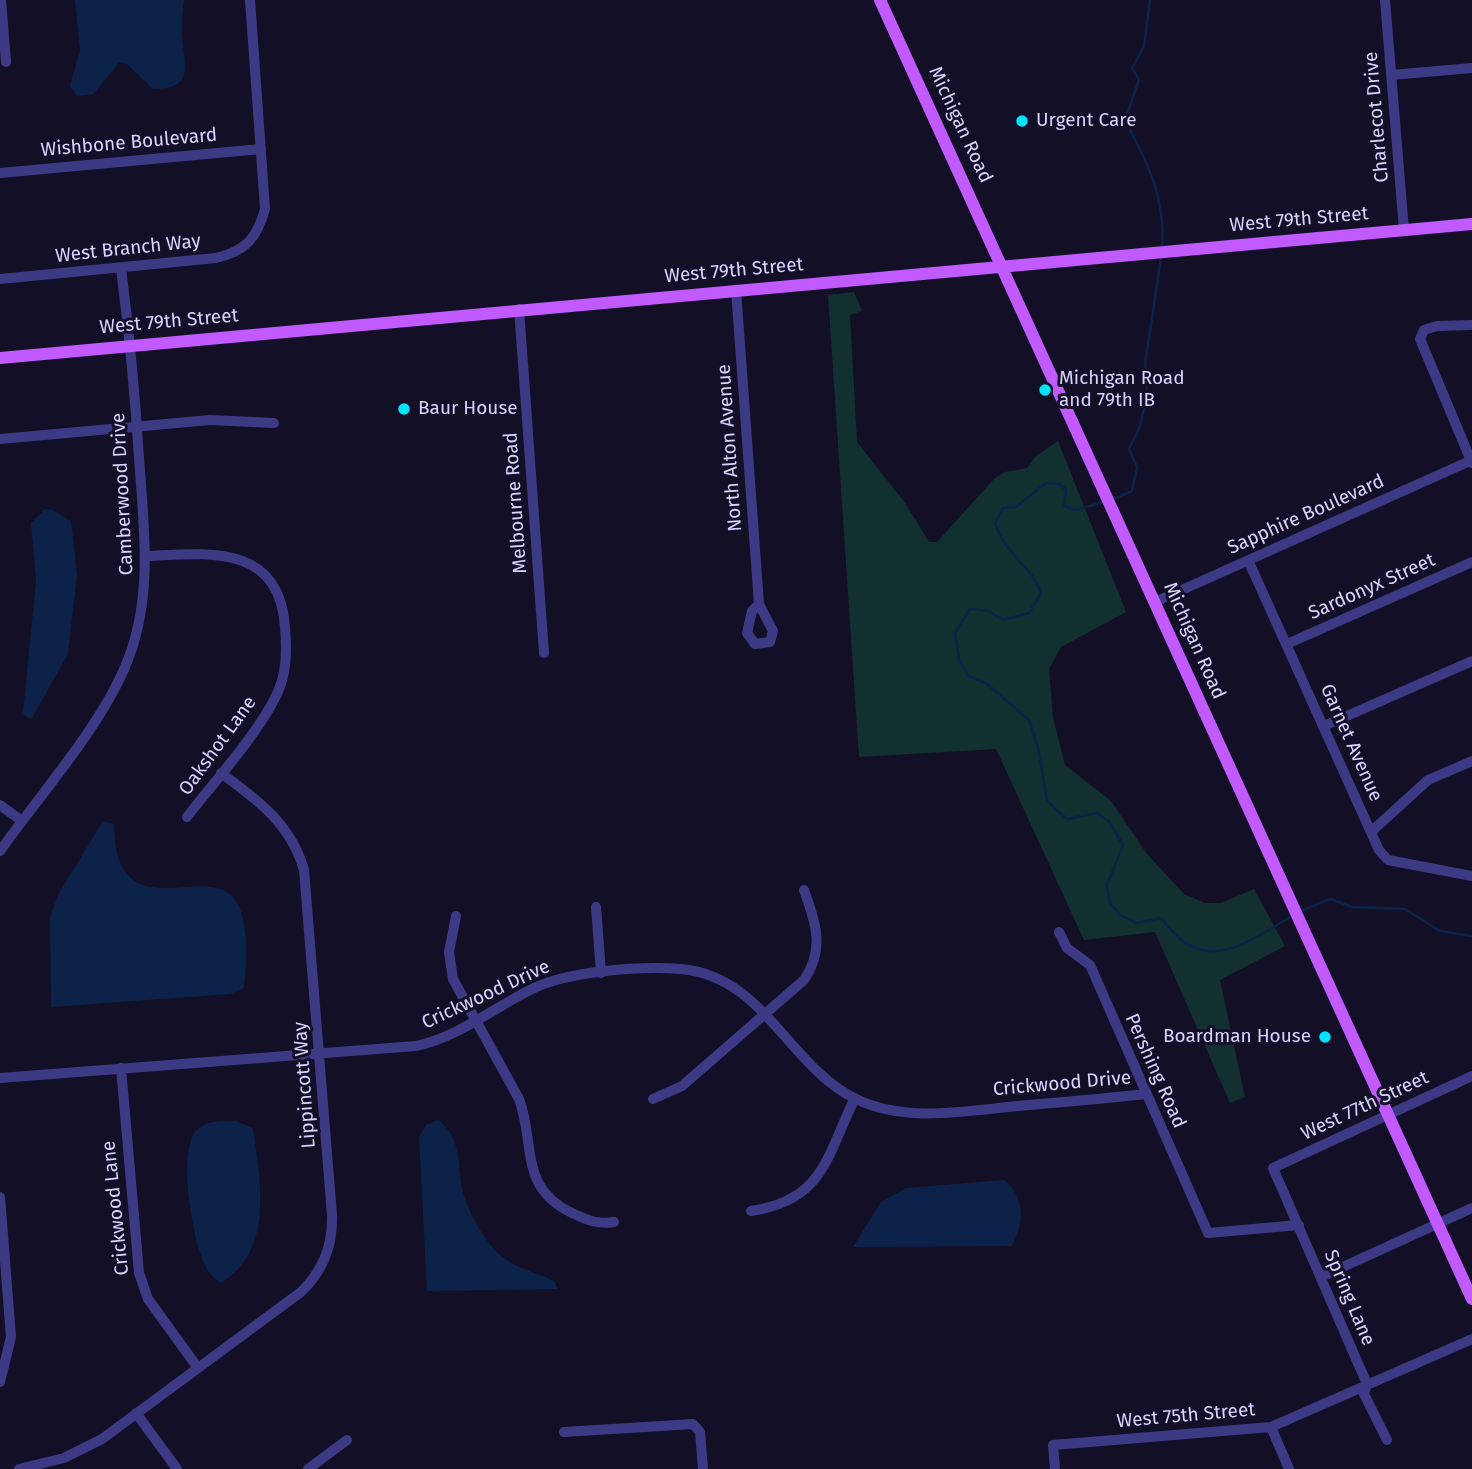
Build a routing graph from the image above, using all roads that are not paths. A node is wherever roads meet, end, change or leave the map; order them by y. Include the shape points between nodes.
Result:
1 (1, 0) edge
2 (250, 0) edge
3 (880, 0) edge
4 (1385, 0) edge
5 (6, 62) dead end
6 (1472, 68) edge
7 (1391, 75) junction
8 (261, 149) junction
9 (0, 173) edge
10 (1472, 224) edge
11 (1404, 230) junction
12 (1004, 266) junction
13 (121, 268) junction
14 (0, 279) edge
15 (736, 290) junction
16 (519, 309) junction
17 (1472, 325) edge
18 (131, 345) junction
19 (0, 358) edge
20 (274, 423) dead end
21 (137, 426) junction
22 (0, 439) edge
23 (1472, 461) edge
24 (146, 555) junction
25 (1248, 560) junction
26 (1472, 562) edge
27 (1155, 602) junction
28 (759, 604) dead end
29 (1287, 644) junction
30 (544, 653) dead end
31 (1472, 661) edge
32 (1324, 726) junction
33 (1472, 761) edge
34 (221, 773) junction
35 (0, 805) edge
36 (187, 817) dead end
37 (22, 821) junction
38 (1372, 831) junction
39 (0, 851) edge
40 (1472, 876) edge
41 (804, 890) dead end
42 (596, 907) dead end
43 (456, 916) dead end
44 (1059, 932) dead end
45 (601, 973) junction
46 (765, 1013) junction
47 (475, 1021) junction
48 (320, 1054) junction
49 (121, 1068) junction
50 (1472, 1076) edge
51 (0, 1078) edge
52 (1145, 1094) junction
53 (855, 1098) junction
54 (653, 1099) dead end
55 (1388, 1114) junction
56 (1273, 1168) joint
57 (0, 1197) edge
58 (1472, 1208) edge
59 (751, 1211) dead end
60 (614, 1222) dead end
61 (1438, 1223) junction
62 (1299, 1225) junction
63 (1321, 1277) junction
64 (1472, 1299) edge
65 (1472, 1339) edge
66 (198, 1368) junction
67 (0, 1382) edge
68 (1367, 1384) junction
69 (136, 1413) junction
70 (1271, 1427) junction
71 (564, 1432) dead end
72 (347, 1440) dead end
73 (1387, 1440) dead end
74 (19, 1469) edge
75 (177, 1469) edge
76 (309, 1469) edge
77 (704, 1469) edge
78 (1055, 1469) edge
79 (1289, 1469) edge

1 - 5 street
2 - 8 street
3 - 12 main road, Michigan Road
4 - 7 street, Charlecot Drive
6 - 7 street
7 - 11 street, Charlecot Drive
8 - 9 street, Wishbone Boulevard
8 - 13 street, West Branch Way via 265,209 254,239 236,252 216,258
10 - 11 main road, West 79th Street
11 - 12 main road, West 79th Street
12 - 15 main road, West 79th Street
12 - 27 main road, Michigan Road
13 - 14 street, West Branch Way
13 - 18 street, Camberwood Drive
15 - 16 main road, West 79th Street
15 - 28 street, North Alton Avenue
16 - 18 main road, West 79th Street
16 - 30 street, Melbourne Road
17 - 23 street via 1437,326 1424,330 1420,339
18 - 19 main road, West 79th Street
18 - 21 street, Camberwood Drive
20 - 21 street via 210,420
21 - 22 street
21 - 24 street, Camberwood Drive
23 - 25 street, Sapphire Boulevard
24 - 34 street, Oakshot Lane via 204,553 234,558 265,574 282,600 286,652 280,685
24 - 37 street, Camberwood Drive via 141,614 125,668 97,716
25 - 27 street, Sapphire Boulevard
25 - 29 street, Garnet Avenue
26 - 29 street, Sardonyx Street
27 - 55 main road, Michigan Road
29 - 32 street, Garnet Avenue
31 - 32 street
32 - 38 street, Garnet Avenue
33 - 38 street via 1428,780
34 - 36 street, Oakshot Lane
34 - 48 street, Lippincott Way via 273,814 300,859
35 - 37 street
37 - 39 street, Camberwood Drive
38 - 40 street, Garnet Avenue via 1388,860
41 - 46 street via 816,924 816,956 804,981
42 - 45 street
43 - 47 street via 450,967
44 - 52 street, Pershing Road via 1067,948 1090,965
45 - 46 street, Crickwood Drive via 692,970 727,982
45 - 47 street, Crickwood Drive via 548,982
46 - 53 street, Crickwood Drive via 810,1065
46 - 54 street via 682,1087
47 - 48 street, Crickwood Drive via 451,1035 416,1046
47 - 60 street via 519,1099 530,1166 543,1191 562,1208 588,1221
48 - 49 street, Crickwood Drive
48 - 66 street, Lippincott Way via 332,1215 328,1252 304,1289
49 - 51 street, Crickwood Drive
49 - 66 street, Crickwood Lane via 139,1273 148,1299
50 - 55 street, West 77th Street
52 - 53 street, Crickwood Drive via 935,1114 886,1109
52 - 62 street, Pershing Road via 1208,1233
53 - 59 street via 806,1191 783,1205
55 - 56 street, West 77th Street
55 - 61 main road, Michigan Road
56 - 62 street, Spring Lane
57 - 67 street via 11,1337
58 - 61 street
61 - 63 street
61 - 64 main road, Michigan Road
62 - 63 street, Spring Lane
63 - 68 street, Spring Lane
65 - 68 street, West 75th Street
66 - 69 street, Lippincott Way
68 - 70 street, West 75th Street
68 - 73 street, Spring Lane via 1364,1394
69 - 74 street, Lippincott Way via 78,1452
69 - 75 street
70 - 78 street, West 75th Street via 1053,1446
70 - 79 street
71 - 77 street via 693,1424 700,1432
72 - 76 street

